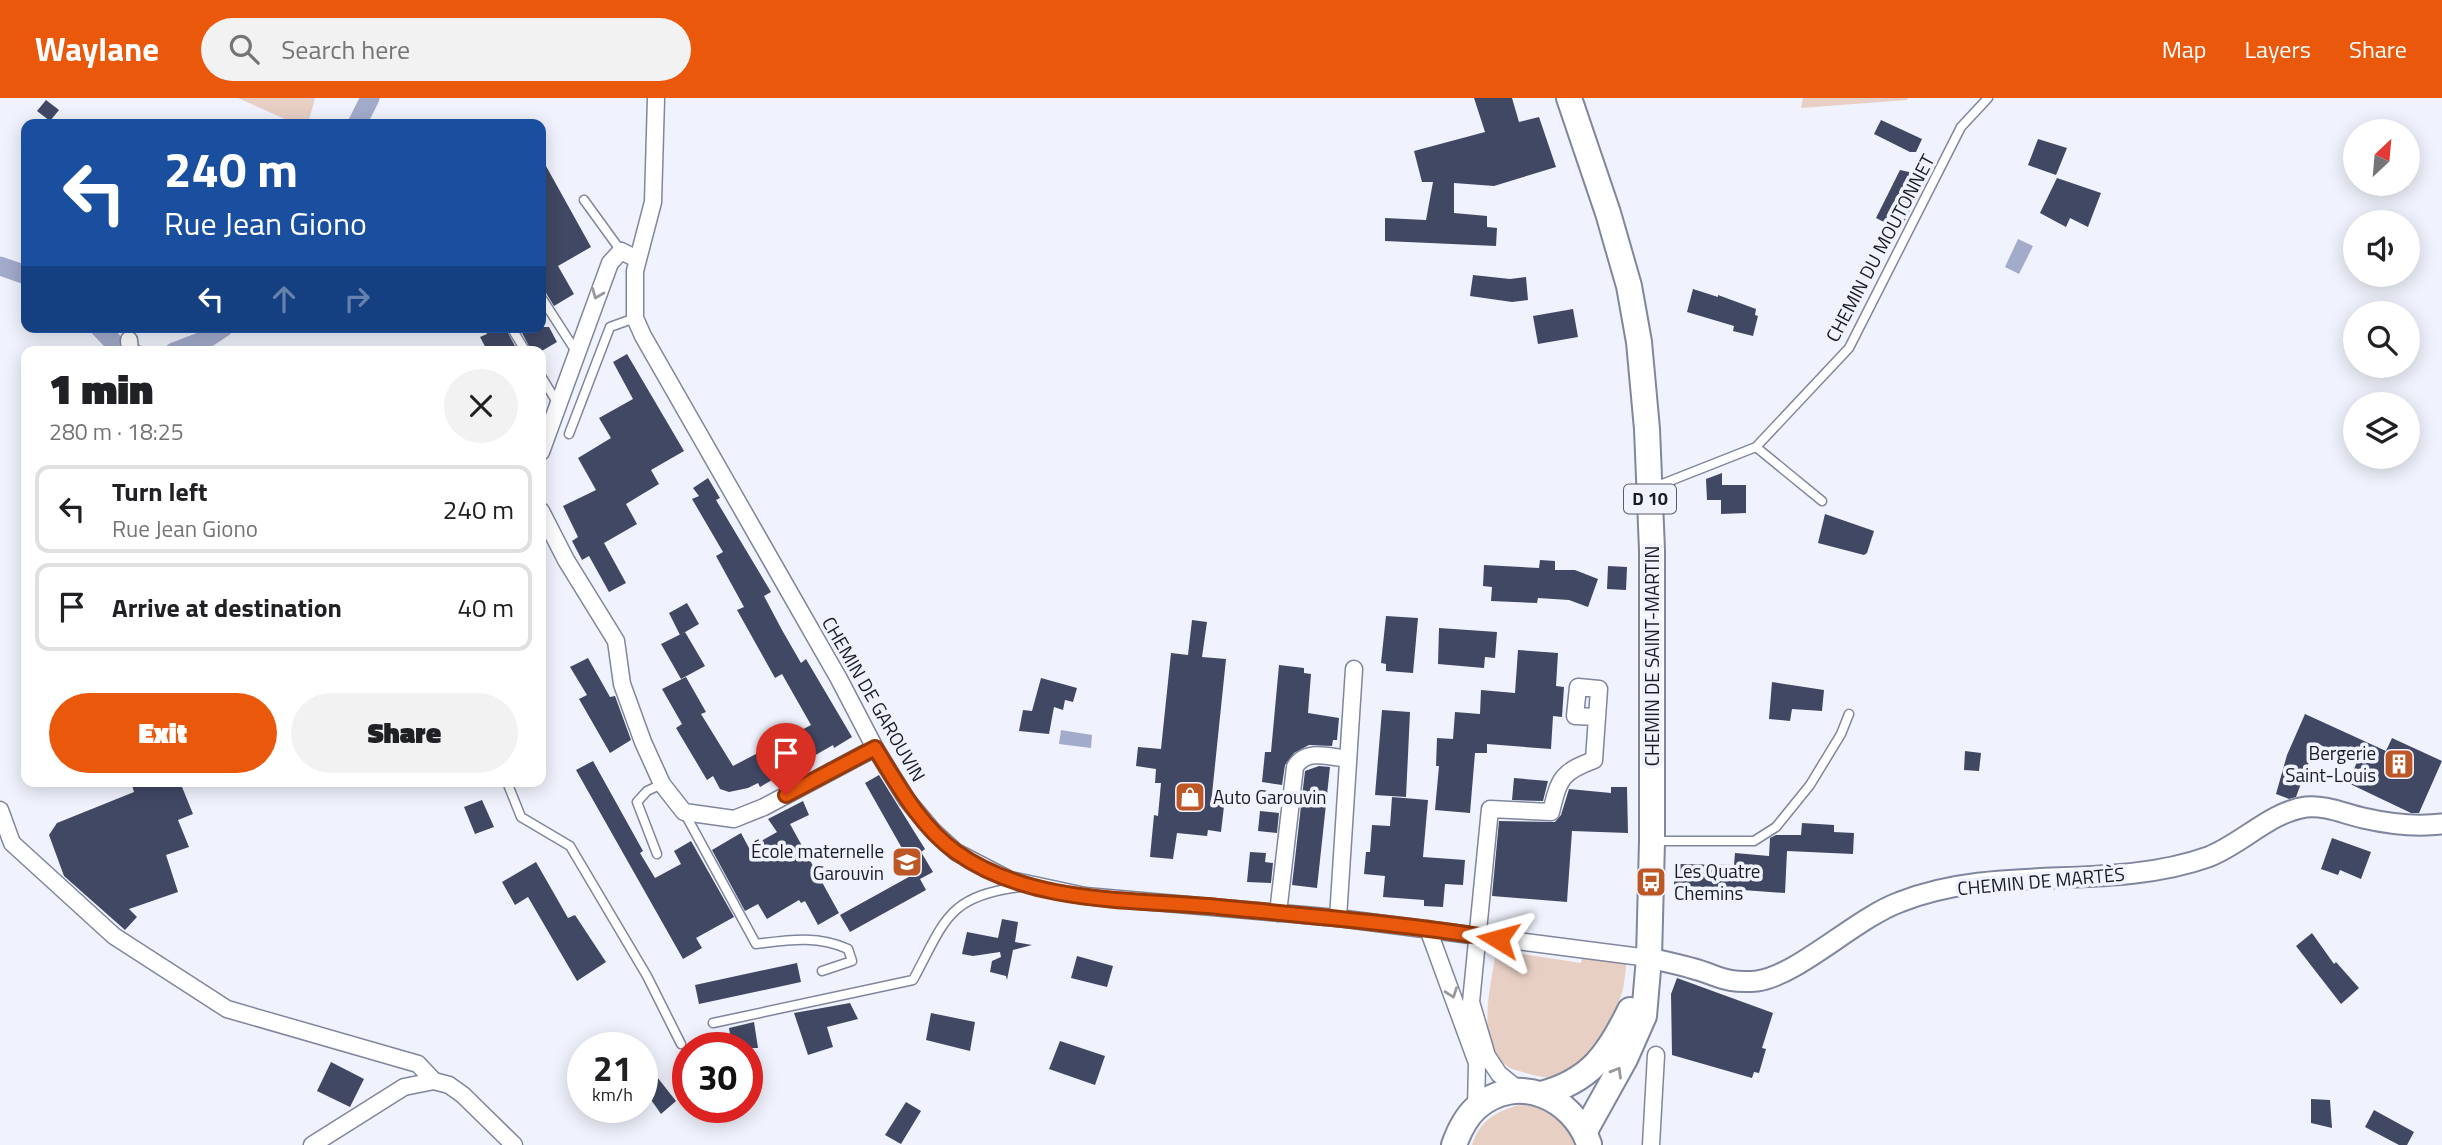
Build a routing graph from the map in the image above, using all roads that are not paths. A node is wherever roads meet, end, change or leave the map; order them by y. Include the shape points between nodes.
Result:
1 (656, 98) edge
2 (1569, 98) edge
3 (1988, 98) edge
4 (584, 200) dead end
5 (621, 251) junction
6 (637, 259) junction
7 (546, 305) edge
8 (635, 318) junction
9 (577, 353) junction
10 (546, 384) edge
11 (558, 404) junction
12 (569, 434) dead end
13 (546, 438) edge
14 (1756, 447) junction
15 (1650, 489) junction
16 (1822, 501) dead end
17 (546, 526) edge
18 (1354, 669) dead end
19 (1849, 714) dead end
20 (1597, 717) dead end
21 (875, 748) junction
22 (1348, 759) junction
23 (662, 784) junction
24 (509, 787) edge
25 (0, 810) edge
26 (684, 812) junction
27 (2442, 824) edge
28 (1652, 841) junction
29 (657, 854) dead end
30 (1030, 886) junction
31 (1278, 913) junction
32 (1338, 918) junction
33 (1428, 929) junction
34 (1477, 936) junction
35 (1648, 965) junction
36 (822, 971) dead end
37 (713, 1023) dead end
38 (675, 1032) edge
39 (1656, 1055) dead end
40 (434, 1081) junction
41 (1530, 1092) junction
42 (1476, 1108) junction
43 (1587, 1138) edge
44 (312, 1145) edge
45 (514, 1145) edge
46 (1454, 1145) edge
47 (1651, 1145) edge

1 - 6 street, CHEMIN DE GAROUVIN via 653,202
2 - 15 main road, CHEMIN DE SAINT-MARTIN / D 10 via 1629,286 1639,342
3 - 14 lane, CHEMIN DU MOUTONNET via 1961,127 1849,348
4 - 5 lane
5 - 6 street
5 -> 9 street via 610,263
6 - 8 street, CHEMIN DE GAROUVIN
7 - 9 lane
8 - 12 lane via 610,327
8 - 21 street, CHEMIN DE GAROUVIN
9 - 11 street
10 - 11 lane
11 - 13 street
14 - 15 lane, CHEMIN DU MOUTONNET
14 - 16 lane
15 - 28 main road, CHEMIN DE SAINT-MARTIN / D 10
17 - 23 street via 616,641 622,684
18 - 22 street
19 - 28 lane via 1810,785 1776,827 1754,841
20 - 34 street via 1594,760 1569,769 1558,783 1551,813 1490,809
21 - 26 street via 734,819
21 - 30 street, CHEMIN DE GAROUVIN via 907,800 956,852
22 - 31 street via 1307,755 1295,767
22 - 32 street
23 - 26 street
23 - 29 lane via 637,802
24 - 38 lane via 521,817 570,846
25 - 40 street via 12,843 114,936 227,1009 418,1064
26 - 36 lane via 755,944 800,938 830,941 848,949 852,961
27 - 35 street, CHEMIN DE MARTÈS via 2393,824 2309,807 2286,812 2208,857 2173,866 1937,891 1900,901 1865,918 1783,972 1760,980 1736,982 1694,968
28 - 35 main road, CHEMIN DE SAINT-MARTIN / D 10
30 - 31 street, CHEMIN DE GAROUVIN via 1084,896
30 - 37 lane via 970,898 955,909 913,980
31 - 32 street, CHEMIN DE GAROUVIN
32 - 33 street, CHEMIN DE GAROUVIN
33 - 34 street, CHEMIN DE GAROUVIN
33 -> 42 street via 1477,1063
34 - 35 street, CHEMIN DE GAROUVIN
34 - 41 street via 1471,1002 1487,1056 1499,1074
35 - 41 main road, D 10 via 1618,1035 1601,1059 1565,1088
43 -> 35 main road, D 10 via 1644,1016
39 - 47 street
40 - 44 street via 404,1087
40 - 45 street via 463,1095
41 - 42 main road via 1497,1095
41 - 43 main road via 1559,1102 1574,1115
42 - 46 main road

